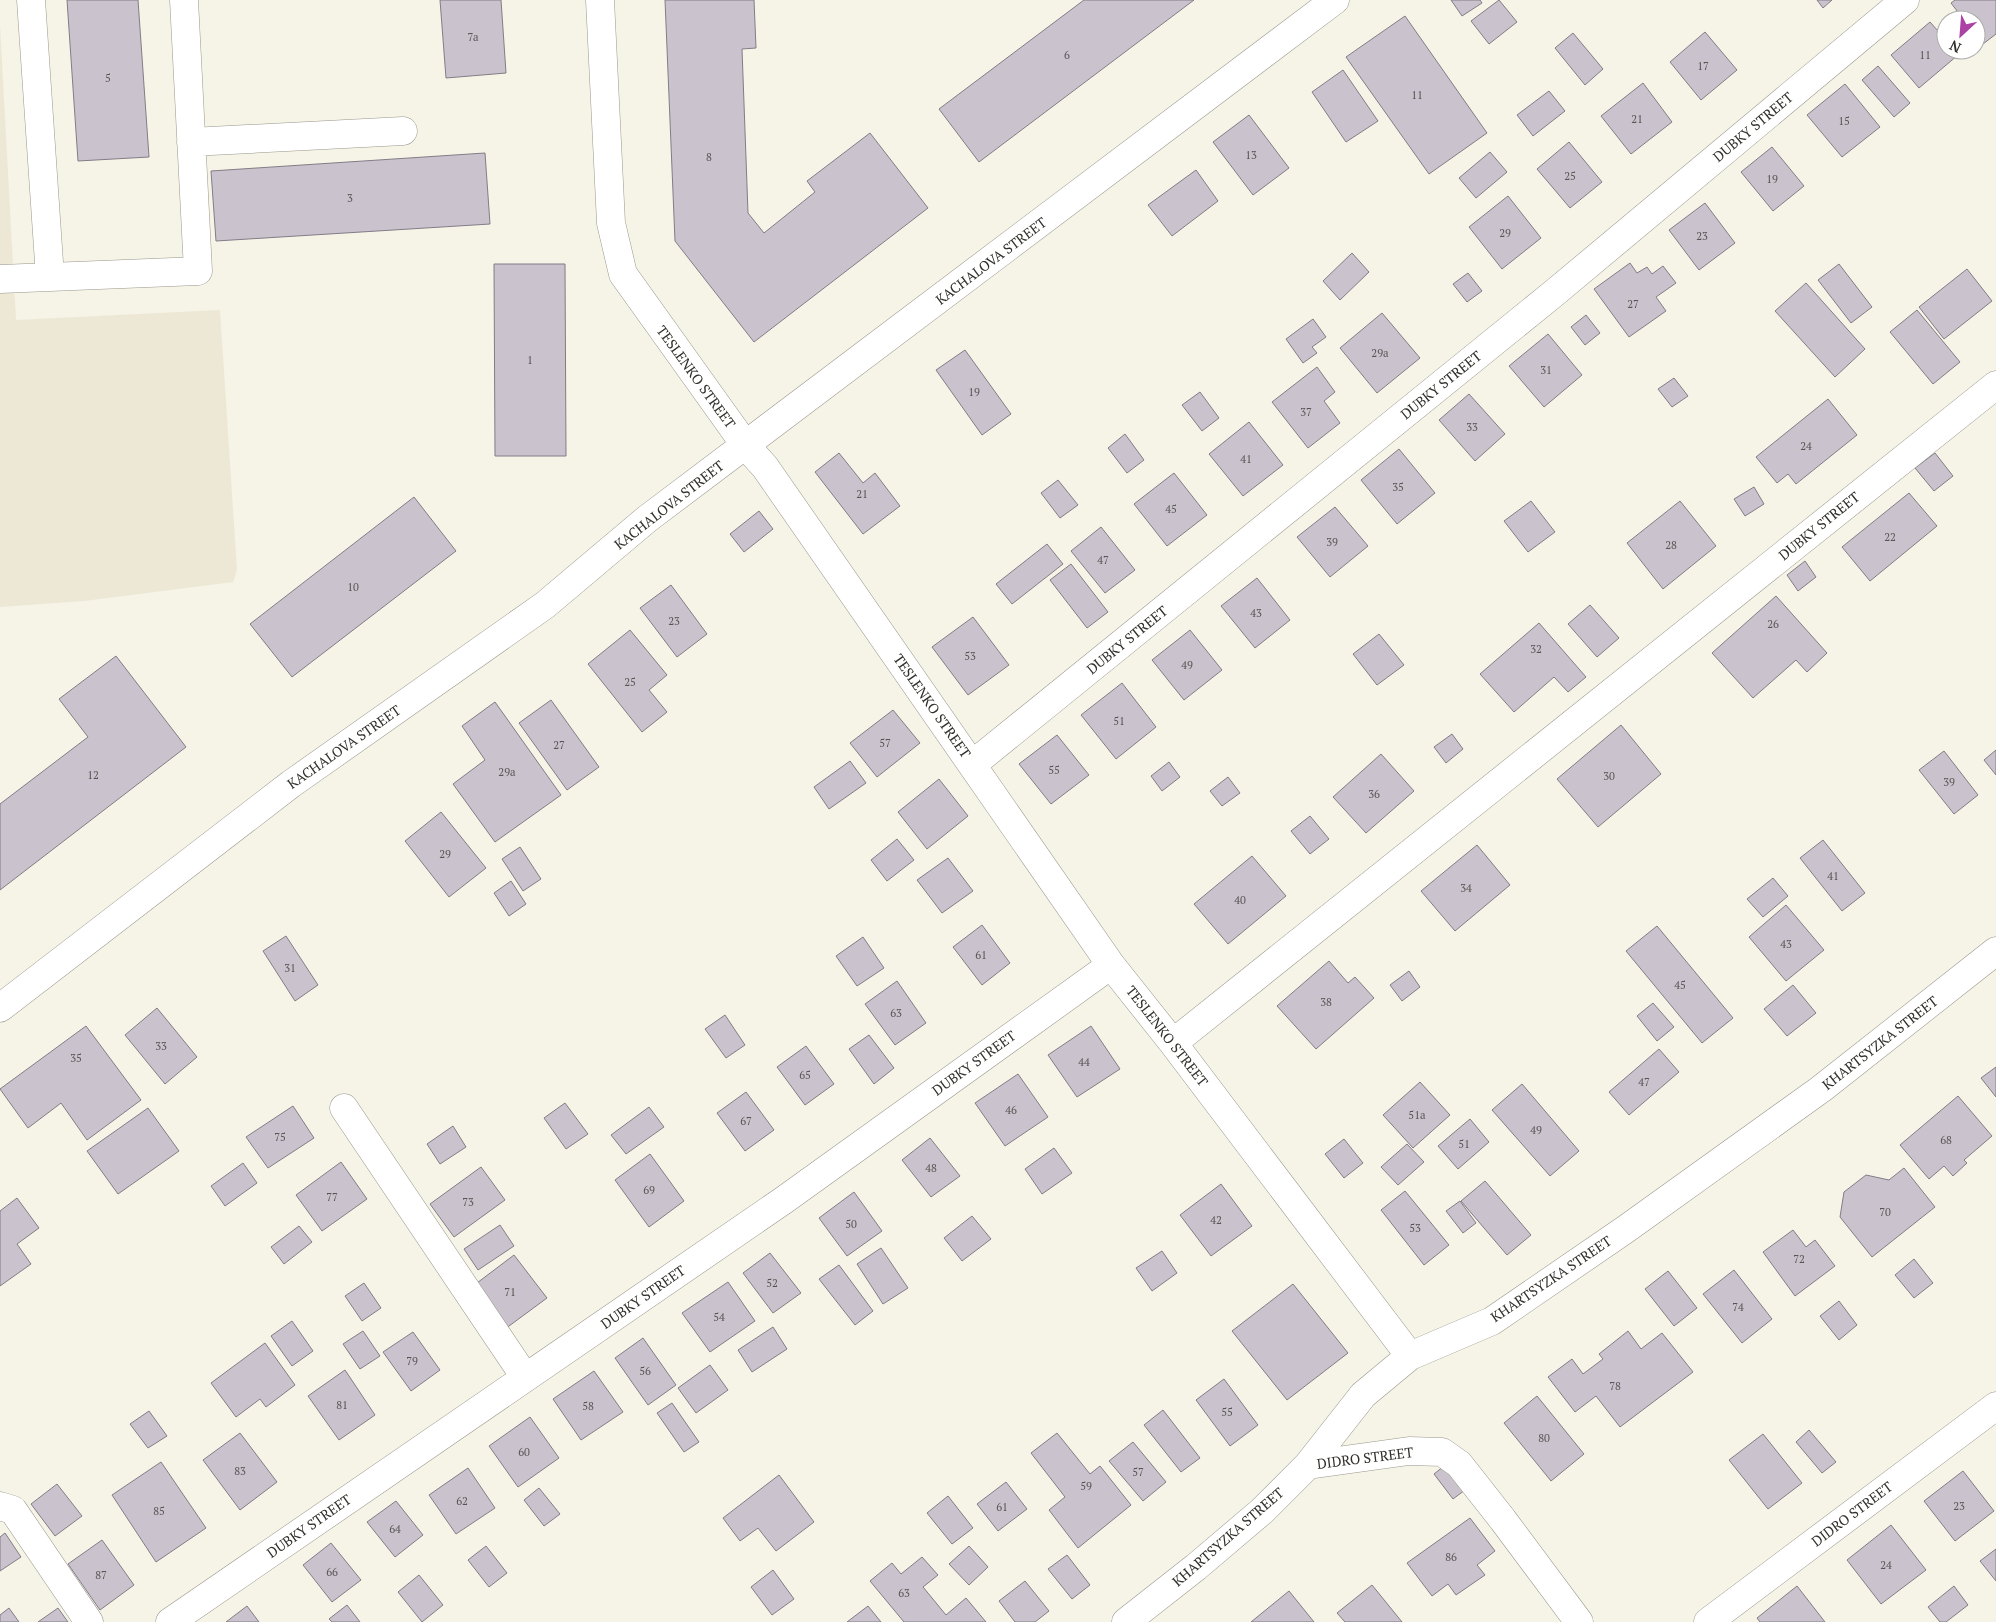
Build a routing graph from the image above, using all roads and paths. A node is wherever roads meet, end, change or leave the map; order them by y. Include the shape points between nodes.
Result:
1 (31, 0) edge
2 (184, 0) edge
3 (600, 0) edge
4 (1335, 0) edge
5 (1906, 0) edge
6 (403, 131) dead end
7 (191, 142) junction
8 (50, 277) junction
9 (0, 279) edge
10 (1996, 385) edge
11 (746, 446) junction
12 (973, 764) junction
13 (1996, 951) edge
14 (1111, 965) junction
15 (0, 1008) edge
16 (1173, 1043) junction
17 (344, 1108) dead end
18 (1410, 1356) junction
19 (525, 1378) junction
20 (1996, 1406) edge
21 (1308, 1465) junction
22 (0, 1506) edge
23 (89, 1622) edge
24 (170, 1622) edge
25 (1126, 1622) edge
26 (1578, 1622) edge
27 (1708, 1622) edge

1 - 8 street
2 - 7 street
3 - 11 street, TESLENKO STREET via 611,223 623,274
4 - 11 street, KACHALOVA STREET
5 - 12 street, DUBKY STREET via 1553,294
6 - 7 street
7 - 8 street via 198,271
8 - 9 street
10 - 16 street, DUBKY STREET
11 - 12 street, TESLENKO STREET via 765,467
11 - 15 street, KACHALOVA STREET via 647,519 545,605 291,784
12 - 14 street, TESLENKO STREET
13 - 18 street, KHARTSYZKA STREET via 1820,1089 1626,1229 1492,1321
14 - 16 street, TESLENKO STREET
14 - 19 street, DUBKY STREET via 792,1194
16 - 18 street, TESLENKO STREET
17 - 19 street
18 - 21 street, KHARTSYZKA STREET via 1363,1395
19 - 24 street, DUBKY STREET
20 - 27 street, DIDRO STREET
21 - 25 street, KHARTSYZKA STREET via 1254,1518
21 - 26 street, DIDRO STREET via 1409,1451 1442,1452 1459,1464
22 - 23 street via 13,1510

